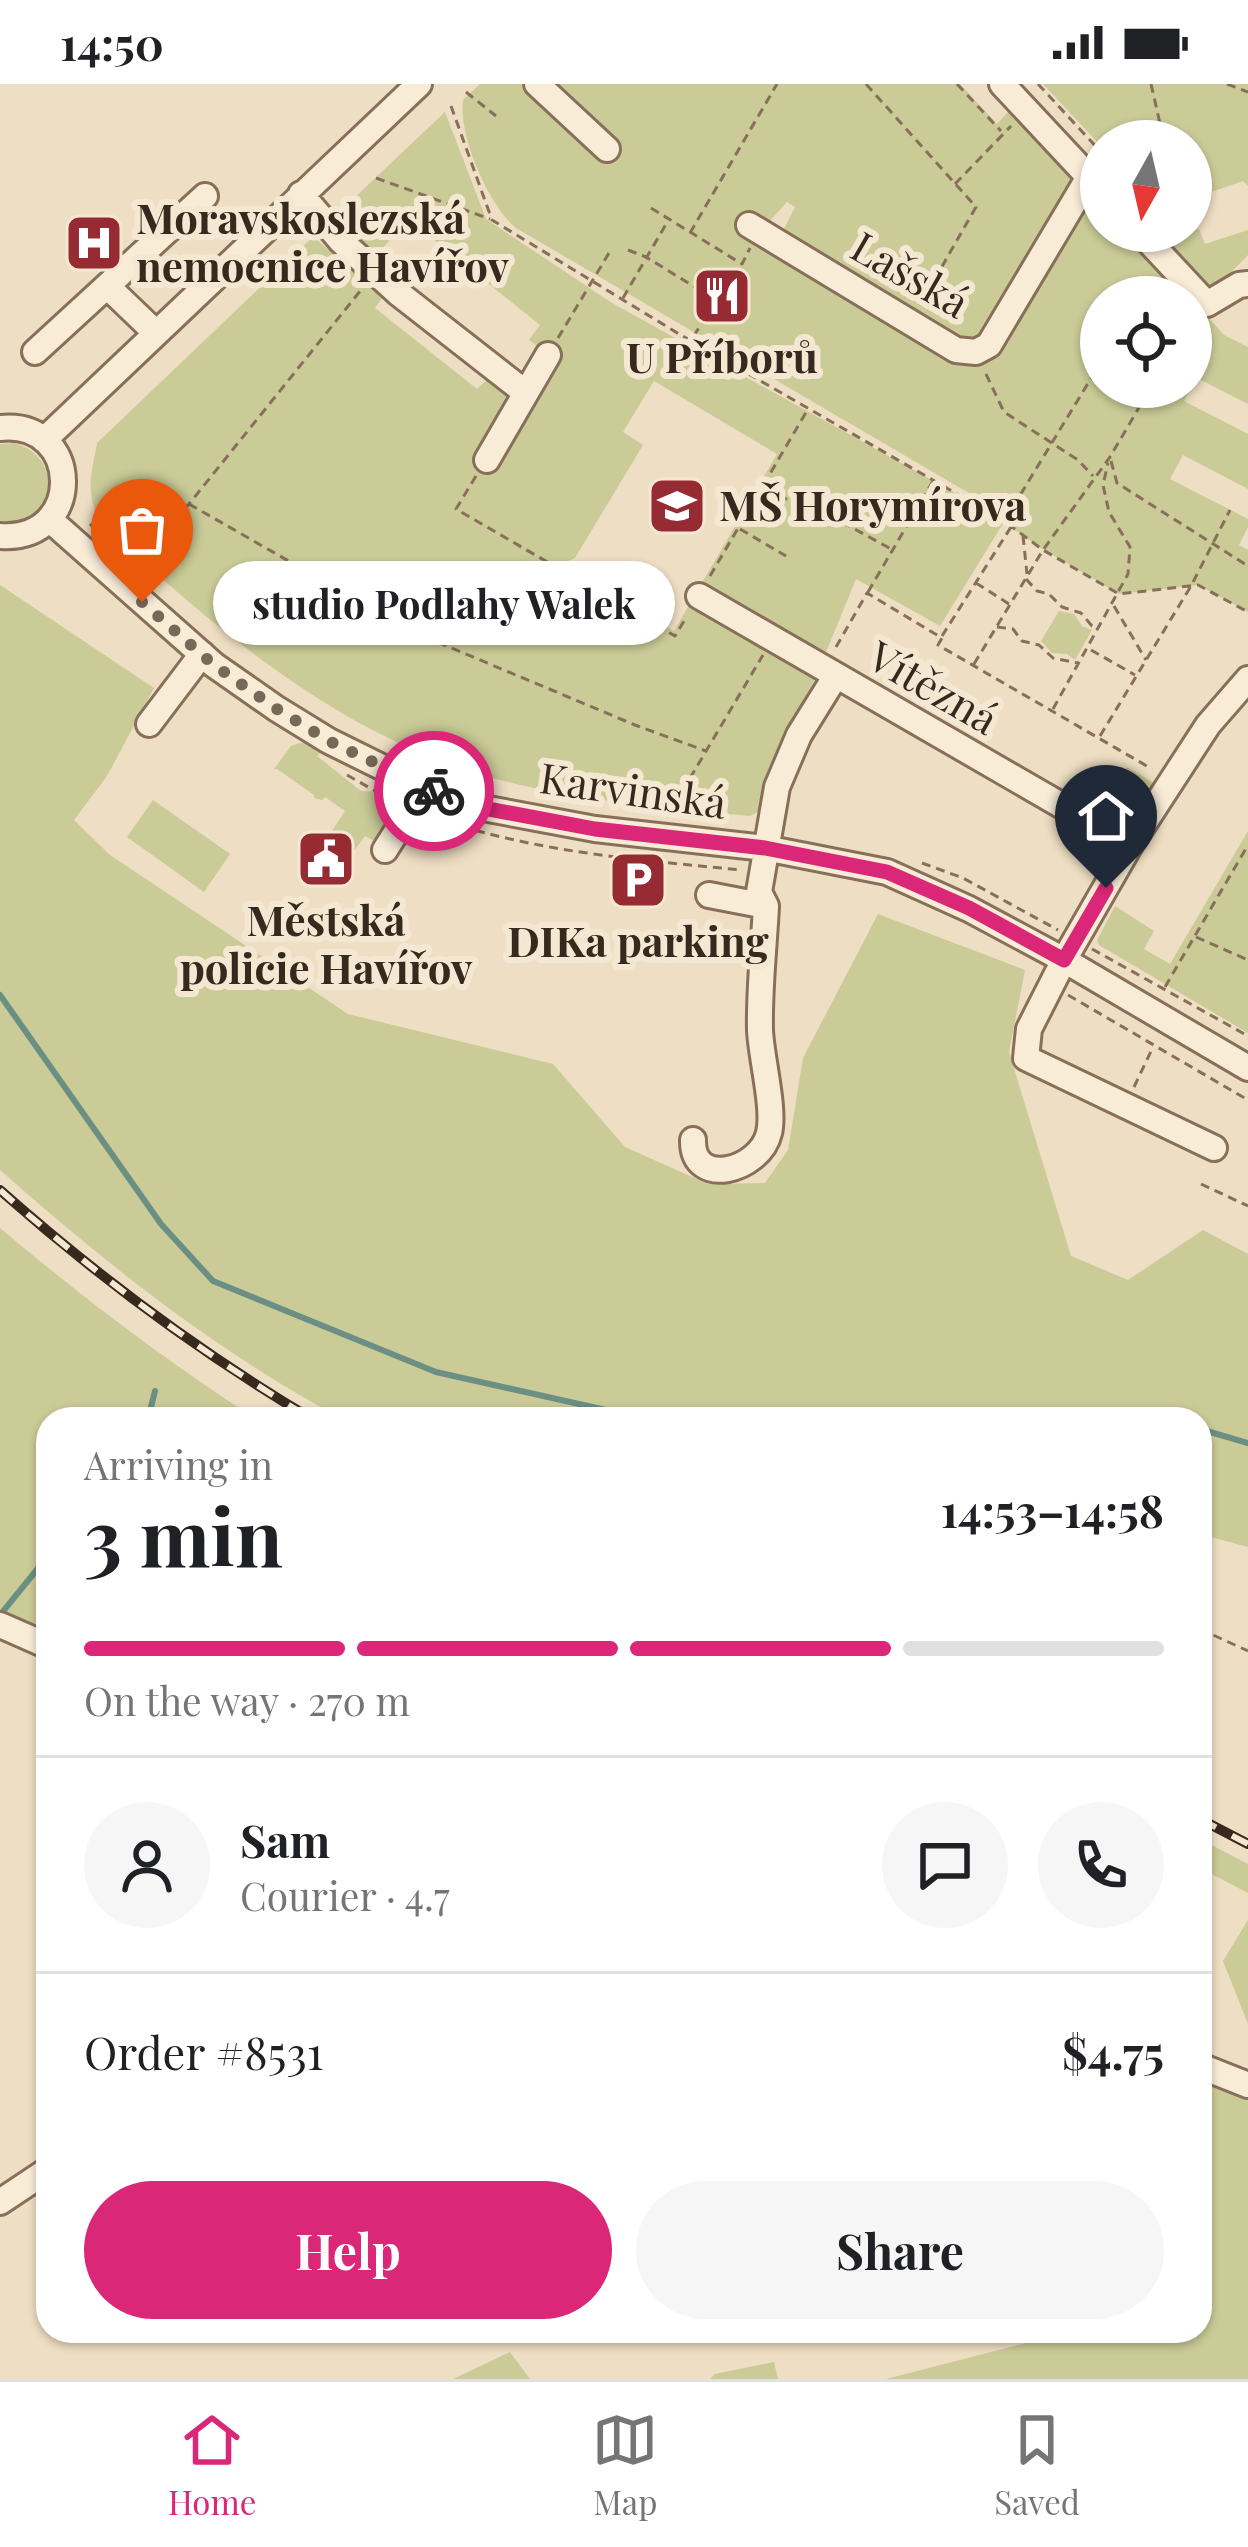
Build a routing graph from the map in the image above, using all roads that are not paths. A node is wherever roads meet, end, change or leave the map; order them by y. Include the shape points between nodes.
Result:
1 (419, 84) edge
2 (537, 84) edge
3 (1002, 84) edge
4 (607, 149) dead end
5 (1080, 167) edge
6 (302, 194) junction
7 (206, 196) dead end
8 (1080, 206) edge
9 (754, 228) road end
10 (1248, 284) edge
11 (106, 286) junction
12 (1212, 301) edge
13 (155, 332) junction
14 (35, 352) dead end
15 (548, 355) road end
16 (526, 393) junction
17 (0, 428) edge
18 (44, 440) junction
19 (487, 460) road end
20 (49, 519) junction
21 (0, 536) edge
22 (699, 596) road end
23 (202, 654) junction
24 (829, 673) junction
25 (1248, 679) edge
26 (149, 724) dead end
27 (424, 788) junction
28 (1130, 845) junction
29 (765, 848) junction
30 (385, 850) dead end
31 (709, 895) dead end
32 (766, 906) junction
33 (1070, 950) junction
34 (1248, 1068) edge
35 (693, 1140) dead end
36 (1214, 1148) dead end
37 (2, 1626) edge
38 (36, 1641) edge
39 (1212, 2071) edge
40 (1248, 2085) edge
41 (36, 2178) edge
42 (0, 2202) edge

1 - 6 street
2 - 4 street
3 - 5 street
6 - 13 street
6 - 16 street via 341,241
7 - 11 street
8 - 9 street, Lašská via 989,345 976,352 956,350
10 - 12 street
11 - 13 street
11 - 14 street
13 - 18 street
15 - 16 street
16 - 19 street
17 - 18 street
18 - 20 street via 64,478
20 - 21 street via 29,533
20 - 23 street, Karvinská
22 - 24 street, Vítězná
23 - 26 street
23 - 27 street, Karvinská via 329,741
24 - 28 street, Vítězná
24 - 29 street via 777,787
25 - 28 street
27 - 29 street, Karvinská via 595,829
27 - 30 street
28 - 33 street
29 - 32 street via 759,892
29 - 33 street, Karvinská via 887,872
31 - 32 street
32 - 35 street via 760,1030 770,1132 757,1157 735,1169 698,1161
33 - 34 street, Karvinská
33 - 36 street via 1029,1029 1026,1058
37 - 38 street
39 - 40 street
41 - 42 street

